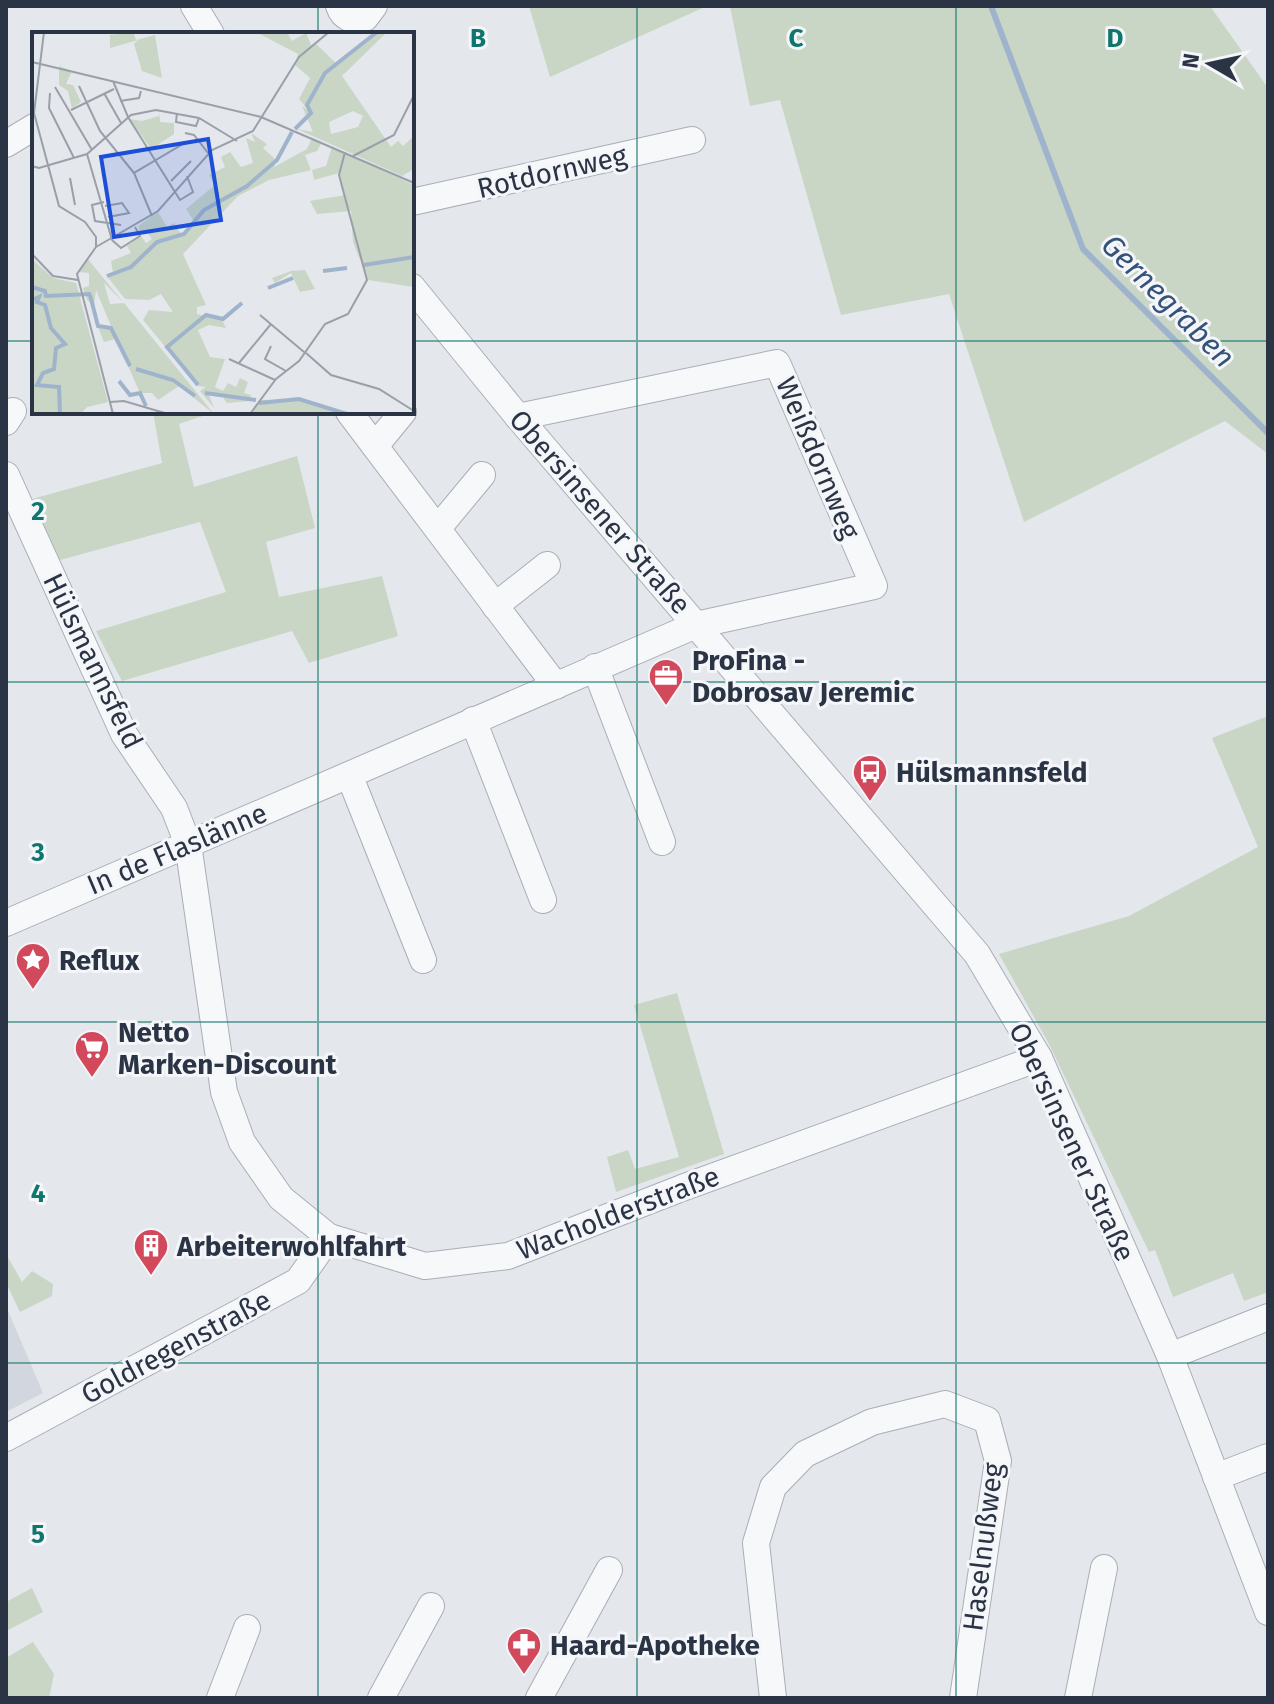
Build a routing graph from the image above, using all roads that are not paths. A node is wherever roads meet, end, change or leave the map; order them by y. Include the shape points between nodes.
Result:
1 (194, 6) edge
2 (208, 32) edge
3 (32, 128) edge
4 (692, 140) dead end
5 (6, 144) edge
6 (414, 202) edge
7 (414, 289) edge
8 (351, 414) edge
9 (401, 414) edge
10 (518, 417) junction
11 (375, 446) junction
12 (6, 475) edge
13 (482, 475) dead end
14 (438, 528) junction
15 (547, 565) dead end
16 (495, 606) junction
17 (696, 625) junction
18 (595, 667) junction
19 (556, 686) junction
20 (473, 720) junction
21 (350, 777) junction
22 (662, 842) dead end
23 (188, 844) junction
24 (543, 900) dead end
25 (6, 923) edge
26 (423, 960) dead end
27 (1039, 1058) junction
28 (329, 1237) junction
29 (1268, 1317) edge
30 (1170, 1356) junction
31 (6, 1438) edge
32 (1268, 1457) edge
33 (1216, 1477) junction
34 (1104, 1568) dead end
35 (609, 1570) dead end
36 (431, 1606) dead end
37 (1268, 1612) edge
38 (247, 1628) dead end
39 (220, 1698) edge
40 (381, 1698) edge
41 (539, 1698) edge
42 (773, 1698) edge
43 (963, 1698) edge
44 (1078, 1698) edge

1 - 2 street
3 - 5 street
4 - 6 street, Rotdornweg
7 - 10 street, Obersinsener Straße
8 - 11 street
9 - 11 street
10 - 17 street, Obersinsener Straße
10 - 17 street, Weißdornweg via 777,363 874,586
11 - 14 street
12 - 23 street, Hülsmannsfeld via 124,734 174,808
13 - 14 street
14 - 16 street
15 - 16 street
16 - 19 street
17 - 18 street, In de Flaslänne
17 - 27 street, Obersinsener Straße via 977,954
18 - 19 street, In de Flaslänne
18 - 22 street
19 - 20 street, In de Flaslänne
20 - 21 street, In de Flaslänne
20 - 24 street
21 - 23 street, In de Flaslänne
21 - 26 street
23 - 25 street, In de Flaslänne
23 - 28 street, Wacholderstraße via 224,1092 242,1142 281,1198
27 - 28 street, Wacholderstraße via 508,1256 425,1266
27 - 30 street, Obersinsener Straße
28 - 31 street, Goldregenstraße via 298,1281
29 - 30 street
30 - 33 street, Obersinsener Straße
32 - 33 street
33 - 37 street, Obersinsener Straße
34 - 44 street
35 - 41 street
36 - 40 street
38 - 39 street
42 - 43 street, Haselnußweg via 756,1543 773,1487 805,1454 872,1422 945,1404 987,1420 998,1461

